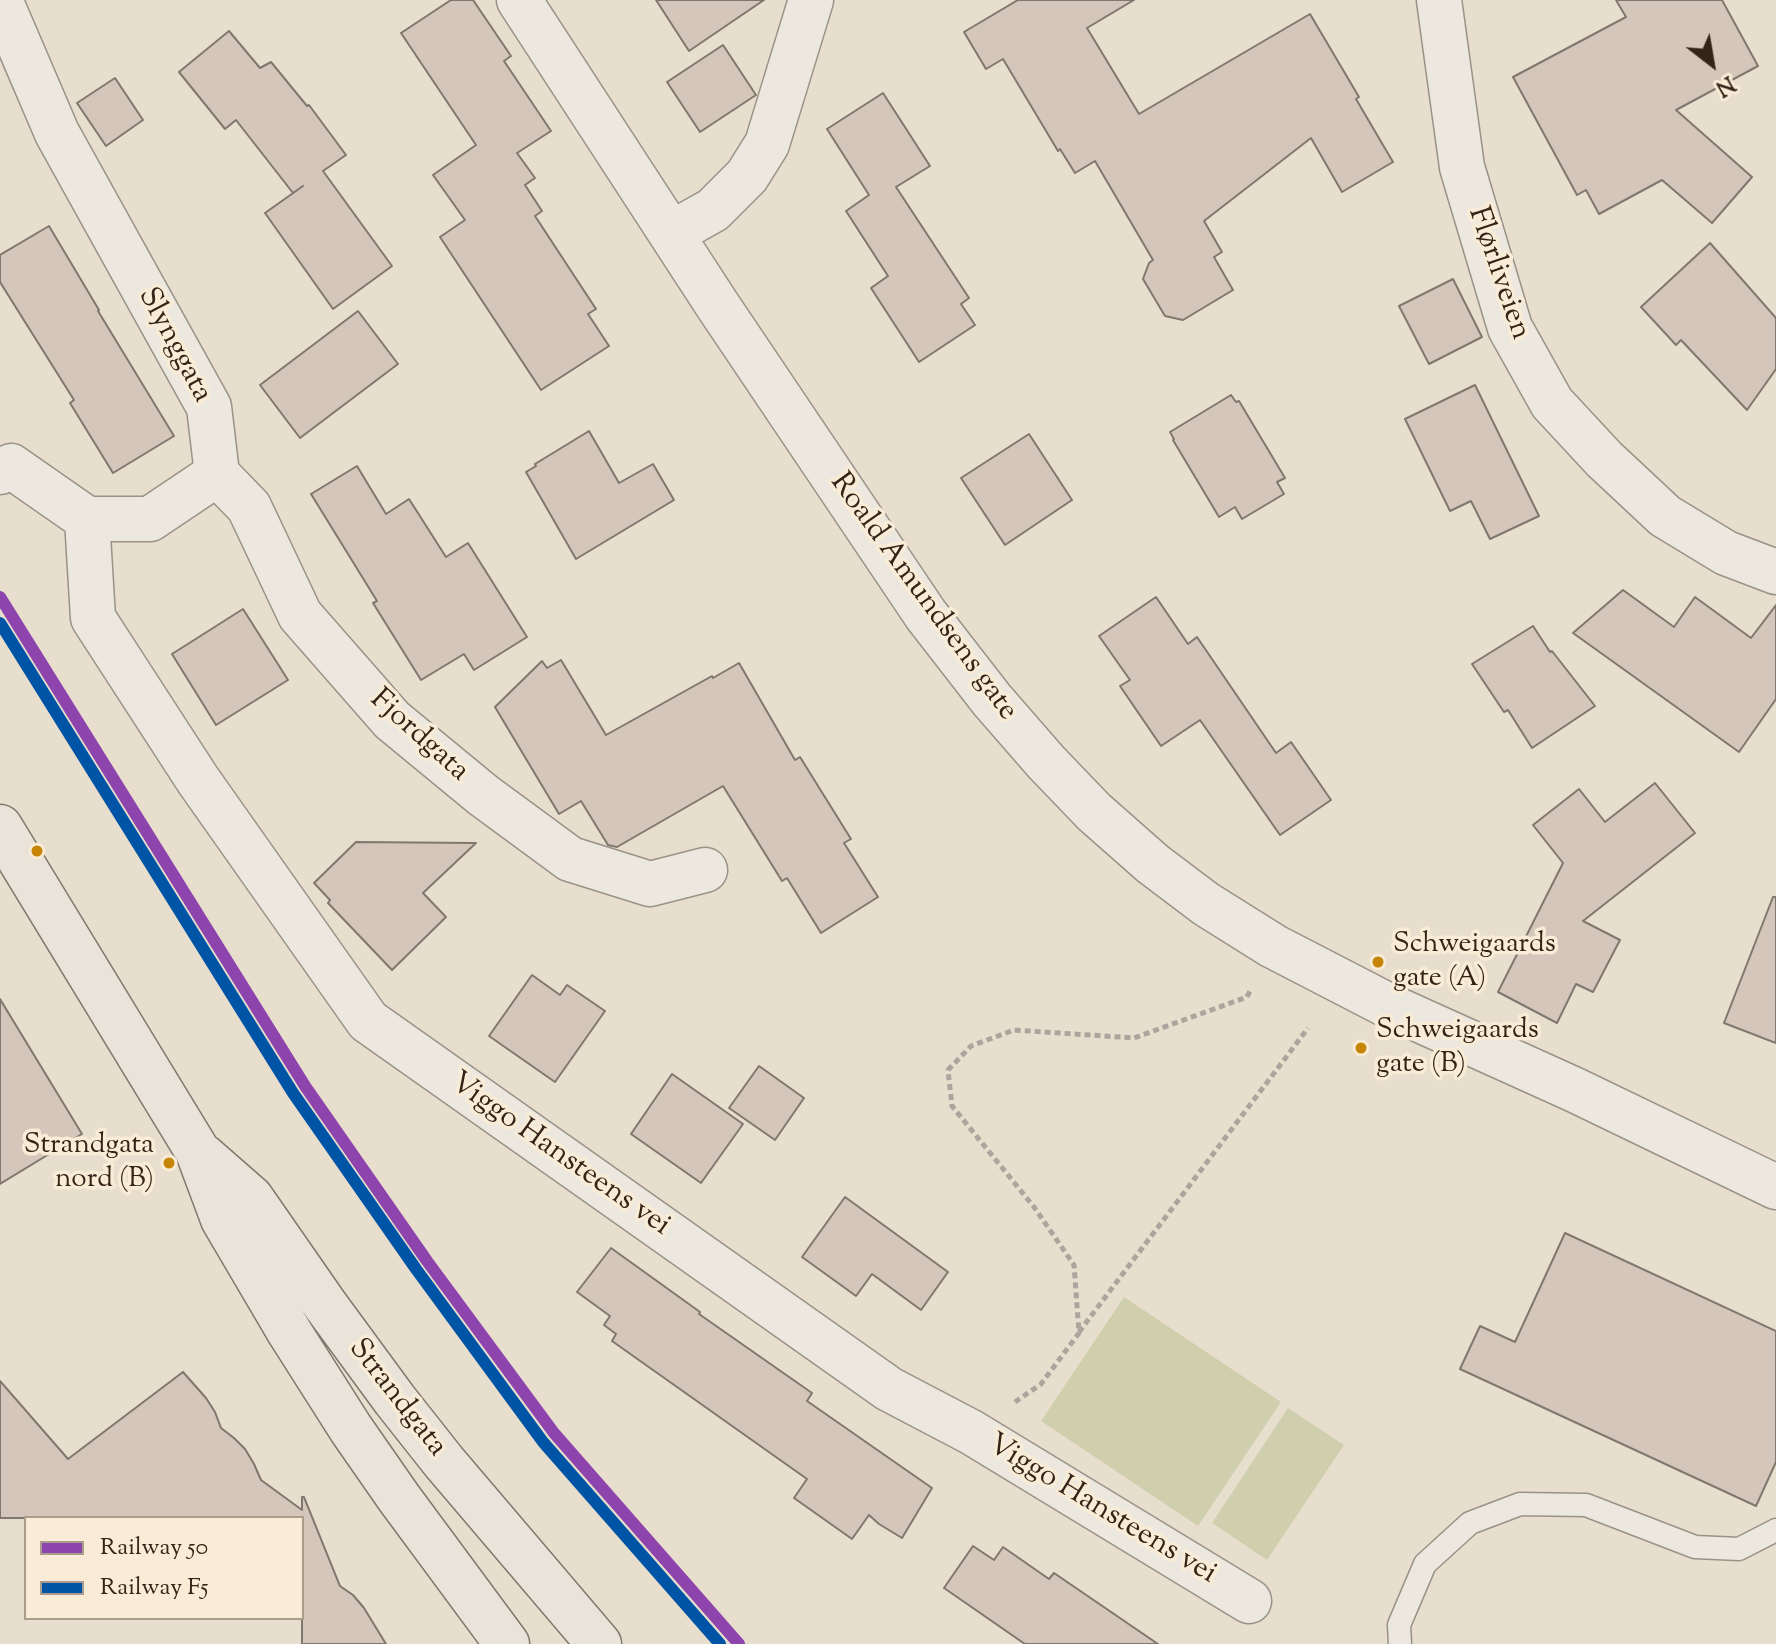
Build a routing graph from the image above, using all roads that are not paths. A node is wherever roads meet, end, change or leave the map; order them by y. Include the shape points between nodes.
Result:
1 (0, 0) edge
2 (519, 0) edge
3 (811, 0) edge
4 (1439, 0) edge
5 (672, 233) junction
6 (4, 462) edge
7 (217, 474) junction
8 (87, 519) junction
9 (1776, 572) edge
10 (0, 827) edge
11 (705, 870) dead end
12 (198, 1152) junction
13 (1776, 1187) edge
14 (1776, 1530) edge
15 (1249, 1601) dead end
16 (507, 1644) edge
17 (599, 1644) edge
18 (1400, 1644) edge

1 - 7 street, Slynggata via 57,133 209,407
2 - 5 street, Roald Amundsens gate
3 - 5 street via 767,144 747,176 713,210
4 - 9 street, Flørliveien via 1462,167 1510,328 1552,403 1665,516 1726,553
5 - 13 street, Roald Amundsens gate via 926,615 1046,762 1153,864 1273,946
6 - 8 street
7 - 8 street via 150,519
7 - 11 street, Fjordgata via 249,507 300,615 392,720 483,795 570,859 650,884
8 - 15 street, Viggo Hansteens vei via 93,618 198,780 368,1021 889,1389 971,1432
10 - 12 main road, Strandgata
12 - 16 main road, Strandgata via 223,1219 290,1333 399,1498
12 - 17 main road, Strandgata via 251,1198 395,1400
14 - 18 lane via 1739,1549 1695,1547 1586,1505 1520,1504 1470,1523 1425,1564 1399,1625

